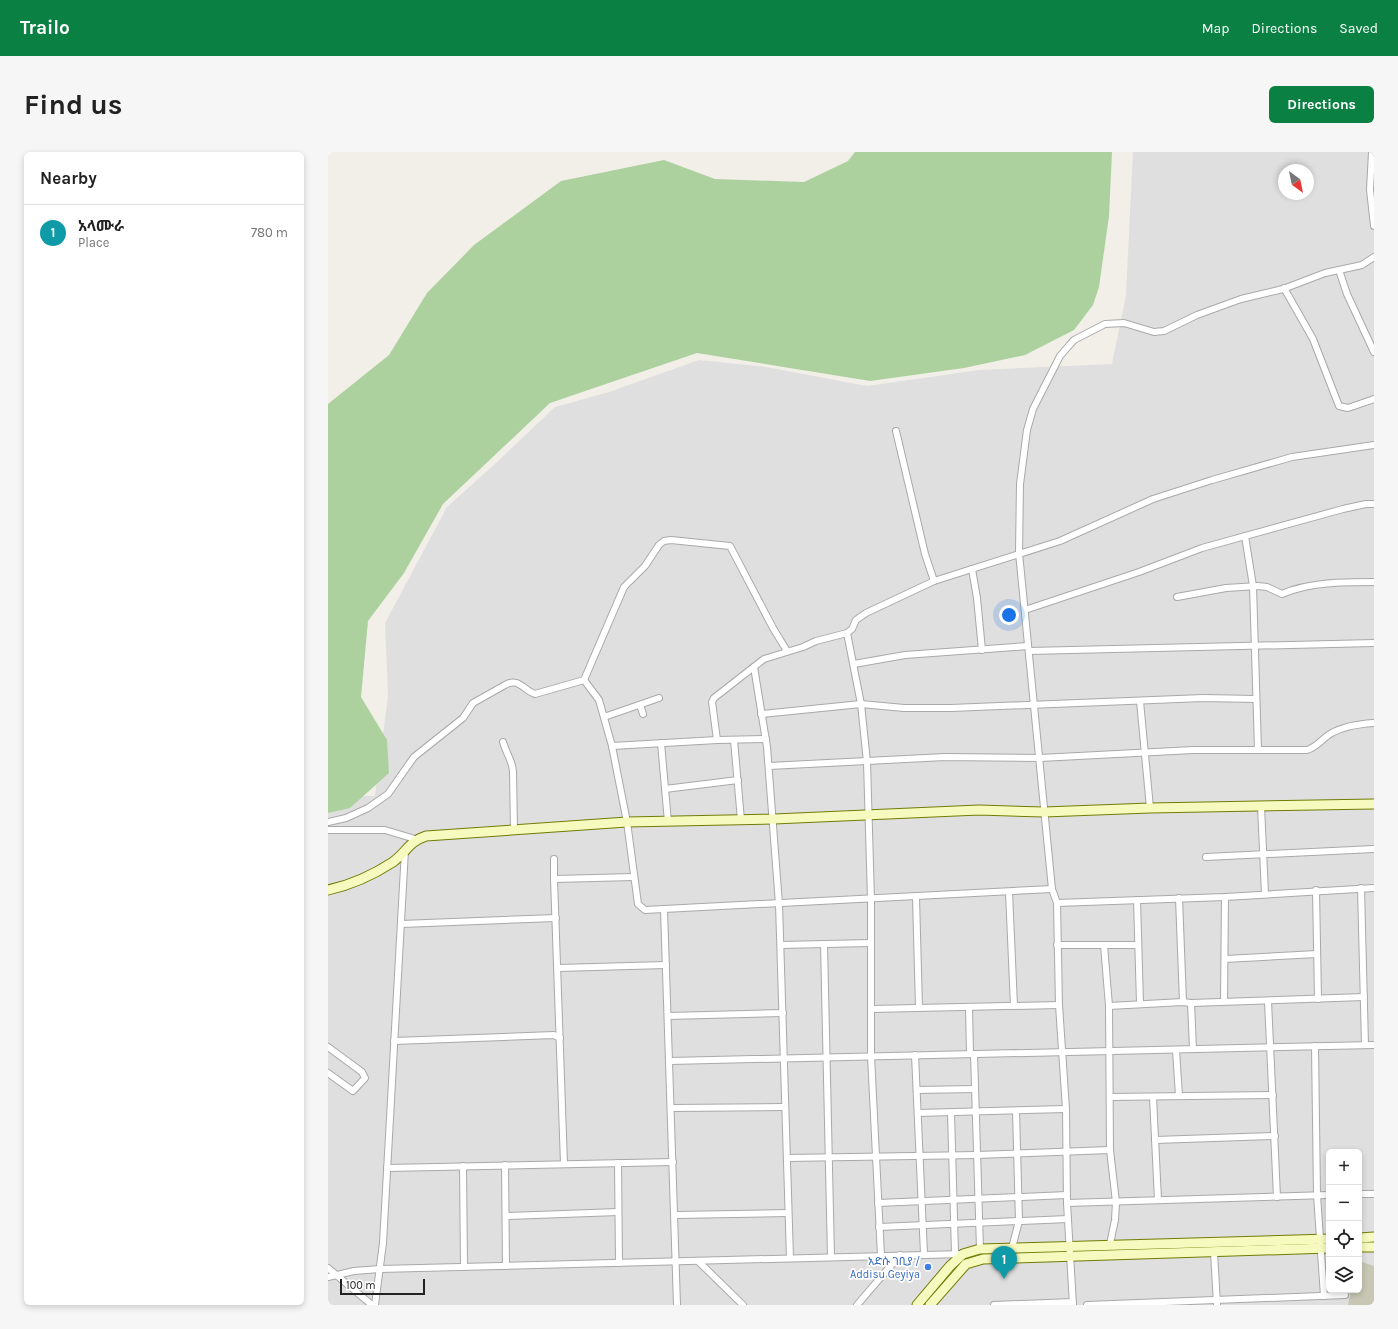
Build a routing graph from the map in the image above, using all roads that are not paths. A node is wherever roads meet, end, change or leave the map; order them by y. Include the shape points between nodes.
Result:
1 (1372, 152) edge
2 (1374, 226) edge
3 (1374, 258) edge
4 (1339, 270) junction
5 (1284, 288) junction
6 (1374, 352) edge
7 (1374, 399) edge
8 (896, 431) dead end
9 (1374, 445) edge
10 (1374, 504) edge
11 (1245, 536) junction
12 (1019, 553) junction
13 (972, 569) junction
14 (934, 581) junction
15 (1374, 582) edge
16 (1253, 586) junction
17 (1177, 597) dead end
18 (1025, 610) junction
19 (847, 633) junction
20 (1374, 643) edge
21 (1254, 646) junction
22 (1028, 648) junction
23 (982, 650) junction
24 (787, 651) junction
25 (854, 664) junction
26 (754, 667) junction
27 (584, 680) junction
28 (659, 698) dead end
29 (1256, 699) junction
30 (1140, 701) junction
31 (861, 704) junction
32 (640, 705) junction
33 (1034, 705) junction
34 (642, 714) dead end
35 (762, 714) junction
36 (604, 717) junction
37 (1374, 723) edge
38 (717, 740) junction
39 (734, 740) junction
40 (766, 740) junction
41 (503, 742) dead end
42 (661, 743) junction
43 (612, 746) junction
44 (1258, 750) junction
45 (1145, 752) junction
46 (1040, 758) junction
47 (867, 762) junction
48 (769, 766) junction
49 (738, 780) junction
50 (665, 789) junction
51 (1374, 804) edge
52 (1261, 806) junction
53 (1150, 808) junction
54 (1044, 812) junction
55 (868, 814) junction
56 (774, 819) junction
57 (741, 820) junction
58 (328, 822) edge
59 (627, 822) junction
60 (668, 822) junction
61 (328, 830) edge
62 (514, 831) junction
63 (415, 839) junction
64 (1374, 849) edge
65 (405, 850) junction
66 (1263, 854) junction
67 (1206, 856) dead end
68 (554, 859) dead end
69 (634, 877) junction
70 (554, 879) junction
71 (1360, 888) junction
72 (1374, 888) edge
73 (1052, 889) junction
74 (328, 890) edge
75 (1316, 890) junction
76 (1009, 892) junction
77 (1265, 894) junction
78 (916, 896) junction
79 (1225, 897) junction
80 (1179, 898) junction
81 (871, 899) junction
82 (1137, 900) junction
83 (1056, 903) junction
84 (779, 904) junction
85 (664, 910) junction
86 (556, 918) junction
87 (401, 924) junction
88 (870, 943) junction
89 (824, 944) junction
90 (781, 945) junction
91 (1058, 945) junction
92 (1104, 945) junction
93 (1138, 945) junction
94 (1317, 954) junction
95 (1225, 959) junction
96 (666, 965) junction
97 (558, 968) junction
98 (1364, 997) junction
99 (1318, 998) junction
100 (1224, 1001) junction
101 (1268, 1001) junction
102 (1183, 1002) junction
103 (1140, 1003) junction
104 (1191, 1003) junction
105 (1059, 1005) junction
106 (1014, 1006) junction
107 (1109, 1006) junction
108 (969, 1007) junction
109 (919, 1008) junction
110 (871, 1010) junction
111 (783, 1013) junction
112 (668, 1016) junction
113 (560, 1038) junction
114 (394, 1041) junction
115 (1365, 1045) junction
116 (1374, 1045) edge
117 (1315, 1046) junction
118 (328, 1047) edge
119 (1270, 1047) junction
120 (1193, 1049) junction
121 (1176, 1050) junction
122 (1108, 1051) junction
123 (1063, 1053) junction
124 (972, 1054) junction
125 (915, 1055) junction
126 (871, 1056) junction
127 (784, 1058) junction
128 (827, 1058) junction
129 (670, 1061) junction
130 (328, 1073) edge
131 (975, 1089) junction
132 (917, 1090) junction
133 (1273, 1095) junction
134 (1179, 1096) junction
135 (1110, 1097) junction
136 (1153, 1097) junction
137 (785, 1107) junction
138 (671, 1108) junction
139 (1066, 1109) junction
140 (1016, 1111) junction
141 (951, 1112) junction
142 (976, 1112) junction
143 (918, 1113) junction
144 (1275, 1136) junction
145 (1155, 1140) junction
146 (1110, 1150) junction
147 (1066, 1151) junction
148 (1017, 1153) junction
149 (951, 1155) junction
150 (977, 1155) junction
151 (876, 1156) junction
152 (919, 1156) junction
153 (830, 1157) junction
154 (787, 1158) junction
155 (673, 1162) junction
156 (618, 1163) junction
157 (564, 1164) junction
158 (505, 1165) junction
159 (464, 1166) junction
160 (387, 1168) junction
161 (1362, 1194) edge
162 (1374, 1194) edge
163 (1317, 1195) junction
164 (1326, 1195) edge
165 (1067, 1196) junction
166 (1277, 1197) junction
167 (1018, 1198) junction
168 (978, 1199) junction
169 (952, 1200) junction
170 (1158, 1200) junction
171 (922, 1202) junction
172 (1116, 1202) junction
173 (878, 1203) junction
174 (1067, 1203) junction
175 (618, 1212) junction
176 (788, 1213) junction
177 (675, 1215) junction
178 (506, 1216) junction
179 (1068, 1219) junction
180 (1018, 1221) junction
181 (979, 1223) junction
182 (953, 1224) junction
183 (922, 1225) junction
184 (879, 1226) junction
185 (1374, 1237) edge
186 (1362, 1238) edge
187 (1110, 1244) junction
188 (1324, 1244) edge
189 (1070, 1246) junction
190 (1362, 1247) edge
191 (1374, 1247) edge
192 (1012, 1248) junction
193 (980, 1249) junction
194 (1214, 1252) junction
195 (924, 1254) junction
196 (959, 1254) junction
197 (900, 1255) junction
198 (881, 1256) junction
199 (831, 1257) junction
200 (1071, 1257) junction
201 (790, 1258) junction
202 (698, 1261) junction
203 (675, 1262) junction
204 (619, 1263) junction
205 (506, 1266) junction
206 (464, 1267) junction
207 (328, 1268) edge
208 (380, 1269) junction
209 (336, 1274) junction
210 (328, 1277) edge
211 (1345, 1295) dead end
212 (1324, 1296) junction
213 (366, 1300) junction
214 (1073, 1303) edge
215 (1217, 1303) edge
216 (1024, 1304) edge
217 (361, 1305) edge
218 (372, 1305) edge
219 (375, 1305) edge
220 (677, 1305) edge
221 (743, 1305) edge
222 (856, 1305) edge
223 (917, 1305) edge
224 (930, 1305) edge
225 (994, 1305) edge
226 (1087, 1305) edge

1 - 2 street via 1370,190
3 - 4 street via 1362,265
4 - 5 street
4 - 6 street via 1347,294
5 - 7 street via 1313,339 1339,406 1348,408
5 - 12 street via 1241,299 1164,331 1154,332 1124,323 1104,324 1074,340 1060,356 1033,408 1026,430 1020,484
8 - 14 street via 925,554
9 - 12 street via 1292,457 1212,480 1153,499 1060,541
10 - 11 street via 1342,509
11 - 16 street
11 - 18 street via 1202,548
12 - 13 street
12 - 18 street
13 - 14 street
13 - 23 street
14 - 19 street via 866,613 856,620
15 - 16 street via 1318,585 1292,589 1282,594 1267,587
16 - 17 street
16 - 21 street
18 - 22 street
19 - 24 street
19 - 25 street
20 - 21 street
21 - 22 street
21 - 29 street
22 - 23 street
22 - 33 street
23 - 25 street via 897,656
24 - 26 street via 769,656
24 - 27 street via 772,628 730,546 664,541 645,566 624,587
25 - 31 street
26 - 35 street
26 - 38 street via 714,698 712,702
27 - 36 street via 599,700
27 - 58 street via 535,694 518,682 509,682 473,704 463,718 414,757 388,794 368,808 346,818
28 - 32 street
29 - 30 street
29 - 44 street
30 - 33 street
30 - 45 street
31 - 33 street via 904,708
31 - 35 street
31 - 47 street
32 - 34 street
32 - 36 street
33 - 46 street
35 - 40 street
36 - 43 street
37 - 44 street via 1336,731 1307,750
38 - 39 street
38 - 42 street
39 - 40 street
39 - 49 street
40 - 48 street
41 - 62 street via 513,764
42 - 43 street
42 - 50 street
43 - 59 street
44 - 45 street
45 - 46 street
45 - 53 street
46 - 47 street via 945,757
46 - 54 street
47 - 48 street
47 - 55 street
48 - 56 street
49 - 50 street
49 - 57 street
50 - 60 street
51 - 52 street
52 - 53 street
52 - 66 street
53 - 54 street
54 - 55 street via 979,810
54 - 73 street
55 - 56 street
55 - 81 street
56 - 57 street
56 - 84 street
57 - 60 street
59 - 60 street
59 - 62 street
59 - 69 street
61 - 63 street via 385,830
62 - 63 street via 426,836
63 - 65 street
64 - 66 street
65 - 74 street via 394,861 367,877
65 - 87 street
66 - 67 street
66 - 77 street
68 - 70 street
69 - 70 street
69 - 85 street via 638,904 641,908
70 - 86 street
71 - 72 street
71 - 75 street
71 - 98 street
73 - 76 street
73 - 83 street
75 - 77 street
75 - 94 street
76 - 78 street
76 - 106 street
77 - 79 street
78 - 81 street
78 - 109 street
79 - 80 street
79 - 95 street
80 - 82 street
80 - 102 street
81 - 84 street
81 - 88 street
82 - 83 street
82 - 93 street
83 - 91 street
84 - 85 street
84 - 90 street
85 - 96 street
86 - 87 street
86 - 97 street
87 - 114 street
88 - 89 street
88 - 110 street
89 - 90 street
89 - 128 street
90 - 111 street
91 - 92 street
91 - 105 street
92 - 93 street
92 - 107 street
93 - 103 street
94 - 95 street
94 - 99 street
95 - 100 street
96 - 97 street
96 - 112 street
97 - 113 street
98 - 99 street
98 - 115 street
99 - 101 street
100 - 101 street
100 - 104 street
101 - 119 street
102 - 103 street
102 - 104 street
103 - 107 street
104 - 120 street
105 - 106 street
105 - 123 street
106 - 108 street
107 - 122 street
108 - 109 street
108 - 124 street
109 - 110 street
110 - 126 street
111 - 112 street
111 - 127 street
112 - 129 street
113 - 114 street via 554,1035
113 - 157 street
114 - 160 street
115 - 116 street
115 - 117 street
117 - 119 street
117 - 163 street
118 - 130 street via 362,1072 365,1078 353,1091
119 - 120 street
119 - 133 street
120 - 121 street
121 - 122 street
121 - 134 street
122 - 123 street
122 - 135 street
123 - 124 street
123 - 139 street
124 - 125 street
124 - 131 street
125 - 126 street
125 - 132 street
126 - 128 street
126 - 151 street
127 - 128 street
127 - 129 street
127 - 137 street
128 - 153 street
129 - 138 street
131 - 132 street
131 - 142 street
132 - 143 street
133 - 134 street
133 - 144 street
134 - 136 street
135 - 136 street
135 - 146 street
136 - 145 street
137 - 138 street
137 - 154 street
138 - 155 street
139 - 140 street
139 - 147 street
140 - 142 street
140 - 148 street
141 - 142 street
141 - 143 street
141 - 149 street
142 - 150 street
143 - 152 street
144 - 145 street
144 - 166 street
145 - 170 street
146 - 147 street
146 - 172 street
147 - 148 street
147 - 165 street
148 - 150 street
148 - 167 street
149 - 150 street
149 - 152 street
149 - 169 street
150 - 168 street
151 - 152 street
151 - 153 street
151 - 173 street
152 - 171 street
153 - 154 street
153 - 199 street
154 - 176 street
155 - 156 street
155 - 177 street
156 - 157 street
156 - 175 street
157 - 158 street
158 - 159 street
158 - 178 street
159 - 160 street
159 - 206 street
160 - 208 street
161 - 162 street
163 - 164 street
163 - 166 street
163 - 188 street
165 - 167 street
165 - 174 street
166 - 170 street
167 - 168 street
167 - 180 street
168 - 169 street
168 - 181 street
169 - 171 street
169 - 182 street
170 - 172 street
171 - 173 street
171 - 183 street
172 - 174 street
172 - 187 street
173 - 184 street
174 - 179 street
175 - 178 street
175 - 204 street
176 - 177 street
176 - 201 street
177 - 203 street
178 - 205 street
179 - 180 street
179 - 189 street
180 - 181 street
180 - 192 street
181 - 182 street
181 - 193 street
182 - 183 street
182 - 196 street
183 - 184 street
183 - 195 street
184 - 198 street
185 - 186 street
187 - 188 street
187 - 189 street
188 - 194 street
188 - 212 street
189 - 192 street
189 - 200 street
190 - 191 street
192 - 193 street
193 - 196 street
194 - 200 street
194 - 215 street
195 - 196 street
195 - 197 street
196 - 223 street
197 - 198 street
197 - 222 street
198 - 199 street
199 - 201 street
200 - 214 street
200 - 224 street via 973,1261 957,1274
201 - 202 street
202 - 203 street
202 - 221 street
203 - 204 street
203 - 220 street
204 - 205 street
205 - 206 street
206 - 208 street
207 - 209 street
208 - 209 street
208 - 219 street
209 - 210 street
209 - 213 street
211 - 212 street
212 - 215 street
213 - 217 street
213 - 218 street
214 - 216 street
215 - 226 street
216 - 225 street

